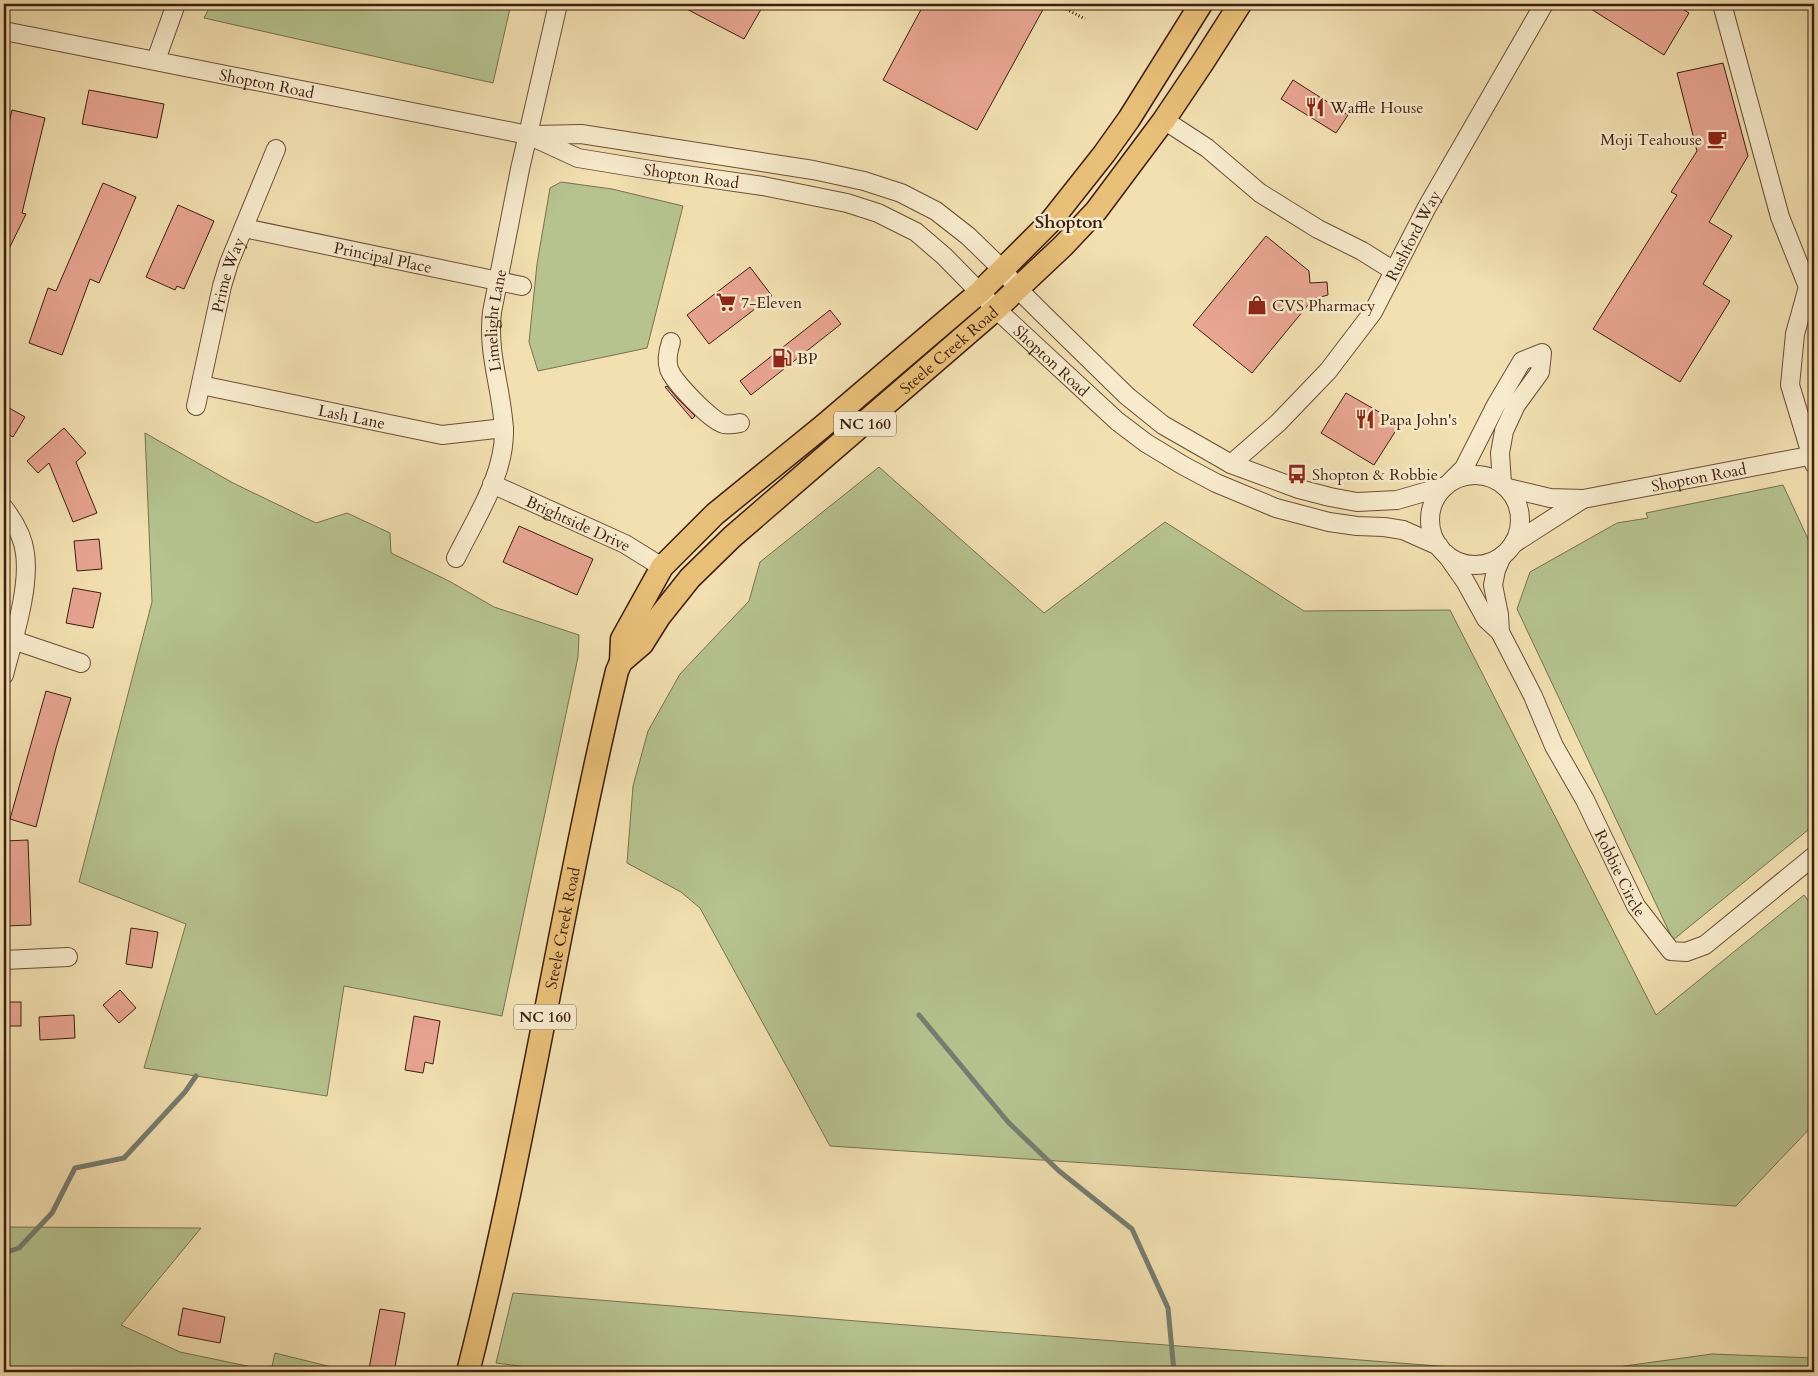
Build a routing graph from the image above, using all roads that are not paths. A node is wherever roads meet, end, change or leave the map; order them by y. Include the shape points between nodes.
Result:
1 (176, 4) edge
2 (558, 4) edge
3 (1201, 4) edge
4 (1544, 4) edge
5 (1722, 4) edge
6 (1239, 6) edge
7 (4, 31) edge
8 (156, 60) junction
9 (1164, 120) junction
10 (528, 135) junction
11 (276, 149) dead end
12 (244, 228) junction
13 (1003, 270) junction
14 (1394, 271) junction
15 (498, 281) junction
16 (522, 286) dead end
17 (1018, 289) junction
18 (980, 292) junction
19 (996, 309) junction
20 (671, 342) dead end
21 (201, 384) junction
22 (196, 406) dead end
23 (740, 423) dead end
24 (504, 428) junction
25 (1813, 458) edge
26 (1231, 464) junction
27 (492, 484) junction
28 (1446, 484) junction
29 (1505, 485) junction
30 (1583, 499) junction
31 (4, 508) edge
32 (1442, 550) junction
33 (1508, 550) junction
34 (456, 558) dead end
35 (662, 568) junction
36 (1500, 632) junction
37 (13, 640) junction
38 (621, 662) junction
39 (81, 663) dead end
40 (4, 675) edge
41 (1814, 856) edge
42 (68, 958) dead end
43 (4, 960) edge
44 (468, 1372) edge

1 - 8 street
2 - 10 street, Limelight Lane
3 - 13 main road, Steele Creek Road / NC 160 via 1104,154 1051,221
4 - 14 street, Rushford Way via 1427,207
5 - 25 street via 1780,217 1808,286 1795,334 1790,385
6 - 9 main road, Steele Creek Road / NC 160
7 - 8 street, Shopton Road
8 - 10 street, Shopton Road
9 - 14 street via 1207,148 1260,193
9 - 17 main road, Steele Creek Road / NC 160 via 1096,211
10 - 13 street, Shopton Road via 581,134 864,181 901,193 936,211
10 - 15 street, Limelight Lane
10 - 18 street, Shopton Road via 578,158 763,186 847,203 878,213 916,232
11 - 12 street, Prime Way
12 - 15 street, Principal Place
12 - 21 street, Prime Way via 222,286
13 - 17 street, Shopton Road
13 - 18 main road, Steele Creek Road / NC 160
14 - 26 street, Rushford Way via 1373,312 1328,371 1278,423
15 - 16 street, Principal Place
15 - 24 street, Limelight Lane via 490,332
17 - 19 main road, Steele Creek Road / NC 160
17 - 26 street, Shopton Road via 1127,396 1163,425
18 - 19 street, Shopton Road
18 - 35 main road, Steele Creek Road / NC 160 via 715,514
19 - 32 street, Shopton Road via 1117,421 1146,443 1192,470 1243,496 1276,508 1329,522 1400,530
19 - 38 main road, Steele Creek Road / NC 160 via 732,537 690,578 642,644
20 - 23 street via 667,355 669,370 675,379 709,415 723,424
21 - 22 street, Prime Way
21 - 24 street, Lash Lane via 442,435
24 - 27 street, Limelight Lane via 504,444
25 - 30 street, Shopton Road
26 - 28 street, Shopton Road via 1299,489 1357,502 1397,500
27 - 34 street, Limelight Lane
27 - 35 street, Brightside Drive via 625,544
28 - 29 street via 1474,475 1488,476
28 - 29 street via 1464,468 1522,361 1542,353 1540,372 1516,405 1504,431 1500,453
28 - 32 street via 1432,502 1429,515 1431,531
29 - 30 street, Shopton Road via 1550,498
29 - 33 street via 1518,506 1520,519 1519,532
30 - 33 street, Shopton Road
31 - 37 street via 20,533 25,552 26,574
32 - 33 street via 1461,562 1476,565 1491,562
32 - 36 street, Robbie Circle via 1465,580 1486,619
33 - 36 street, Robbie Circle via 1496,570 1493,585
35 - 38 main road, Steele Creek Road / NC 160 via 622,639
36 - 41 street, Robbie Circle via 1636,906 1671,951 1686,952 1705,945
37 - 39 street
37 - 40 street
38 - 44 main road, Steele Creek Road / NC 160 via 598,748 523,1129
42 - 43 street

